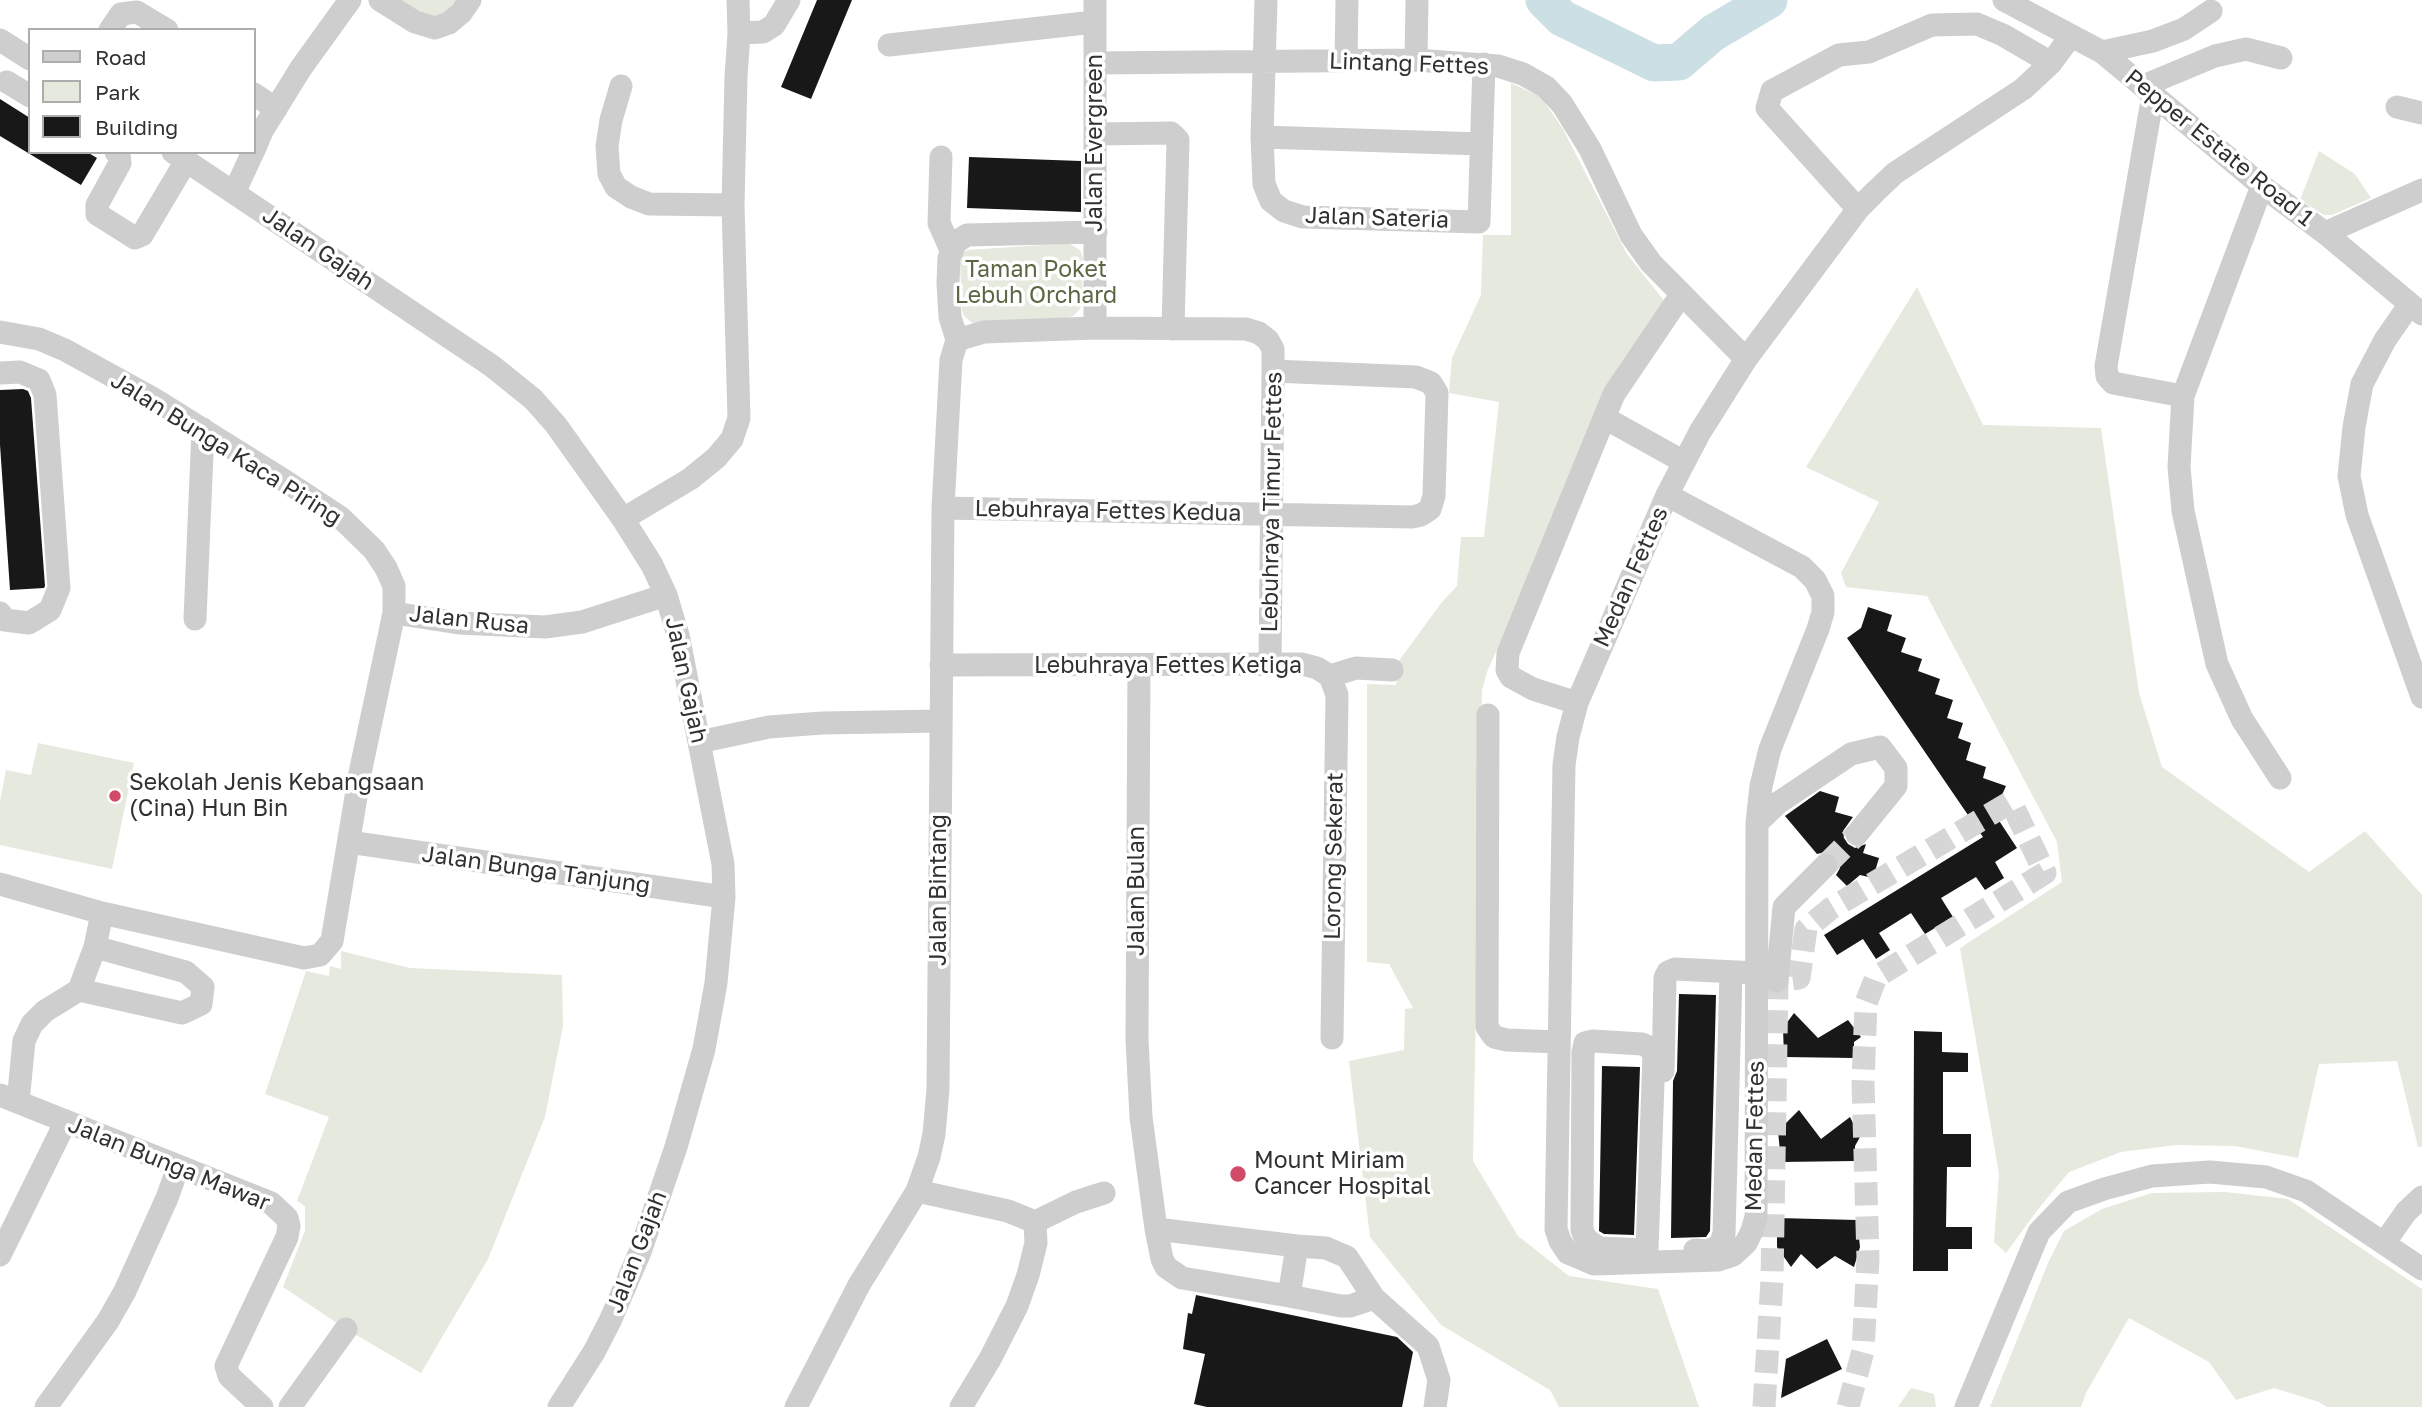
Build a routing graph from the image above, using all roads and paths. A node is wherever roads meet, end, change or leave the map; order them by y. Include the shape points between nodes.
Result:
1 (350, 0) edge
2 (380, 0) edge
3 (470, 0) edge
4 (737, 0) edge
5 (789, 0) edge
6 (1266, 0) edge
7 (1347, 0) edge
8 (1417, 0) edge
9 (2004, 0) edge
10 (1094, 11) edge
11 (2211, 11) dead end
12 (111, 28) edge
13 (164, 28) edge
14 (739, 33) junction
15 (2071, 36) junction
16 (0, 40) edge
17 (889, 45) dead end
18 (2102, 52) junction
19 (28, 58) edge
20 (2281, 58) dead end
21 (1346, 60) junction
22 (1416, 60) junction
23 (1264, 62) junction
24 (1095, 63) junction
25 (2051, 63) junction
26 (1483, 64) junction
27 (7, 82) dead end
28 (621, 86) dead end
29 (2148, 90) junction
30 (28, 95) edge
31 (256, 95) edge
32 (2398, 107) dead end
33 (276, 109) junction
34 (2422, 113) edge
35 (1095, 134) junction
36 (1262, 138) junction
37 (1481, 144) junction
38 (256, 146) edge
39 (118, 154) edge
40 (252, 154) edge
41 (179, 156) edge
42 (941, 157) dead end
43 (2262, 186) junction
44 (2422, 190) edge
45 (234, 192) junction
46 (733, 205) junction
47 (1858, 209) junction
48 (1096, 232) junction
49 (2325, 233) junction
50 (951, 250) junction
51 (1681, 295) junction
52 (2416, 309) edge
53 (1095, 328) junction
54 (1173, 329) junction
55 (0, 332) edge
56 (957, 340) junction
57 (1746, 359) junction
58 (1273, 371) junction
59 (0, 373) edge
60 (2183, 396) junction
61 (1605, 418) junction
62 (203, 429) junction
63 (1684, 463) junction
64 (1667, 495) junction
65 (943, 508) junction
66 (1272, 514) junction
67 (623, 519) junction
68 (666, 595) junction
69 (0, 613) edge
70 (394, 613) junction
71 (195, 619) dead end
72 (941, 665) junction
73 (1139, 665) junction
74 (1270, 665) junction
75 (1392, 670) dead end
76 (1330, 676) junction
77 (2422, 697) edge
78 (1577, 703) junction
79 (1488, 715) dead end
80 (940, 722) junction
81 (699, 742) junction
82 (2280, 778) dead end
83 (1757, 823) junction
84 (1857, 834) tunnel mouth
85 (349, 842) junction
86 (1826, 865) tunnel mouth
87 (0, 884) edge
88 (724, 897) junction
89 (102, 913) junction
90 (95, 947) junction
91 (1731, 973) junction
92 (1767, 977) junction
93 (79, 990) junction
94 (1332, 1038) dead end
95 (1558, 1042) junction
96 (9, 1098) edge
97 (66, 1121) junction
98 (1584, 1133) junction
99 (1557, 1134) junction
100 (178, 1167) junction
101 (917, 1191) junction
102 (1104, 1193) dead end
103 (2422, 1197) edge
104 (1035, 1222) junction
105 (1156, 1229) junction
106 (2385, 1242) junction
107 (1297, 1245) junction
108 (0, 1255) edge
109 (1660, 1256) junction
110 (2422, 1269) edge
111 (1289, 1296) junction
112 (1374, 1298) junction
113 (346, 1329) dead end
114 (46, 1407) edge
115 (262, 1407) edge
116 (290, 1407) edge
117 (559, 1407) edge
118 (796, 1407) edge
119 (961, 1407) edge
120 (1436, 1407) edge
121 (1966, 1407) edge

1 - 33 street
2 - 3 street via 415,22 435,27 449,23
4 - 14 street
5 - 14 street via 774,25 763,32
6 - 23 street, Jalan Sateria
7 - 21 street
8 - 22 street
9 - 15 street, Pepper Estate Road 1
10 - 17 street
10 - 24 street, Jalan Evergreen
11 - 18 street via 2184,29 2153,41
12 - 13 street via 121,14 137,12
14 - 46 street
15 - 18 street, Pepper Estate Road 1
15 - 25 street, Medan Fettes
16 - 19 street
18 - 29 street, Pepper Estate Road 1
20 - 29 street via 2245,48 2215,56
21 - 22 street, Lintang Fettes
21 - 23 street, Lintang Fettes
22 - 26 street, Lintang Fettes
23 - 24 street, Lintang Fettes
23 - 36 street, Jalan Sateria
24 - 35 street, Jalan Evergreen
25 - 47 street, Medan Fettes via 2023,89 1895,173
25 - 47 street via 1977,24 1932,25 1870,52 1839,55 1772,91 1768,108
26 - 37 street
26 - 51 street, Lintang Fettes via 1523,74 1546,87 1562,104 1590,149 1631,235
27 - 30 street
28 - 46 street via 607,146 608,174 616,187 649,204
29 - 43 street, Pepper Estate Road 1
29 - 60 street via 2107,376 2113,383
31 - 33 street
32 - 34 street
33 - 38 street
35 - 48 street, Jalan Evergreen
35 - 54 street via 1171,134 1178,141
36 - 37 street
36 - 37 street, Jalan Sateria via 1264,184 1271,201 1283,211 1303,217 1479,222
39 - 41 street via 120,163 97,205 97,214 135,238 142,235
40 - 45 street
41 - 45 street, Jalan Gajah
42 - 50 street via 939,223
43 - 49 street, Pepper Estate Road 1
43 - 60 street
44 - 49 street
45 - 67 street, Jalan Gajah via 533,398
46 - 67 street via 738,418 732,439 690,479
47 - 57 street, Medan Fettes
48 - 50 street via 967,236
48 - 53 street, Jalan Evergreen
49 - 52 street, Pepper Estate Road 1
50 - 56 street via 950,317
51 - 57 street, Lintang Fettes
51 - 61 street via 1618,387
52 - 77 street via 2385,340 2362,384 2349,476 2357,515
53 - 54 street
53 - 56 street via 984,332
54 - 58 street, Lebuhraya Timur Fettes via 1259,333 1273,349
55 - 62 street, Jalan Bunga Kaca Piring via 39,338 65,350
56 - 65 street, Jalan Bintang via 951,360
57 - 63 street, Medan Fettes
58 - 66 street, Lebuhraya Timur Fettes
58 - 66 street, Lebuhraya Fettes Kedua via 1416,377 1431,383 1437,393 1430,509 1412,517
59 - 69 street via 20,372 39,380 45,395 59,588 50,610 29,623 5,620
60 - 82 street via 2179,467 2183,511 2217,664 2242,719
61 - 63 street
61 - 78 street via 1506,662 1511,677 1524,685
62 - 70 street, Jalan Bunga Kaca Piring via 340,517 387,568 394,586
62 - 71 street
63 - 64 street, Medan Fettes
64 - 78 street, Medan Fettes
64 - 83 street, Medan Fettes via 1802,567 1823,596 1818,629 1765,764
65 - 66 street, Lebuhraya Fettes Kedua
65 - 72 street, Jalan Bintang
66 - 74 street, Lebuhraya Timur Fettes
67 - 68 street, Jalan Gajah
68 - 70 street, Jalan Rusa via 582,622 545,627 459,624
68 - 81 street, Jalan Gajah
70 - 85 street, Jalan Bunga Kaca Piring
72 - 73 street, Lebuhraya Fettes Ketiga
72 - 80 street, Jalan Bintang
73 - 74 street, Lebuhraya Fettes Ketiga
73 - 105 street, Jalan Bulan via 1137,1040 1141,1117
74 - 76 street, Lebuhraya Fettes Ketiga via 1302,664
75 - 76 street, Lebuhraya Fettes Ketiga via 1356,668
76 - 94 street, Lorong Sekerat via 1337,695
78 - 95 street, Medan Fettes via 1564,765
79 - 95 street via 1487,1027 1494,1037 1507,1040
80 - 81 street via 769,727
80 - 101 street, Jalan Bintang via 938,1089 929,1157
81 - 88 street, Jalan Gajah via 718,831
83 - 84 street via 1778,803 1851,754 1880,747 1896,768 1896,786
83 - 92 street, Medan Fettes
85 - 88 street, Jalan Bunga Tanjung
85 - 89 street, Jalan Bunga Kaca Piring via 332,941 320,955 304,958
86 - 92 street via 1784,907
87 - 89 street, Jalan Bunga Kaca Piring
88 - 117 street, Jalan Gajah via 704,1049 676,1147 610,1321
89 - 90 street
90 - 93 street
90 - 93 street via 186,972 203,987 201,1004 182,1013
91 - 92 street
91 - 109 street via 1724,1234 1720,1245 1709,1251
91 - 109 street via 1675,969 1665,978
92 - 109 street, Medan Fettes via 1752,1231 1733,1255 1718,1260
93 - 96 street via 32,1024
95 - 99 street, Medan Fettes
96 - 97 street, Jalan Bunga Mawar
97 - 100 street, Jalan Bunga Mawar
97 - 108 street
98 - 98 street via 1582,1230 1586,1239 1599,1248 1647,1250 1654,1055 1649,1047 1585,1043
98 - 99 street
99 - 109 street, Medan Fettes via 1556,1229 1568,1253 1594,1264
100 - 114 street via 125,1292
100 - 115 street, Jalan Bunga Mawar via 271,1203 287,1218 287,1237 226,1366 229,1376
101 - 104 street via 1008,1211
101 - 118 street, Jalan Bintang via 859,1285
102 - 104 street
103 - 106 street
104 - 119 street via 1036,1243 1017,1306
105 - 107 street
105 - 111 street, Jalan Bulan via 1166,1267 1182,1278
106 - 110 street
106 - 121 street via 2306,1191 2266,1177 2210,1172 2152,1177 2068,1202 2039,1232
107 - 111 street
107 - 112 street via 1347,1256
111 - 112 street, Jalan Bulan via 1341,1306
112 - 120 street via 1428,1346 1439,1380
113 - 116 street

